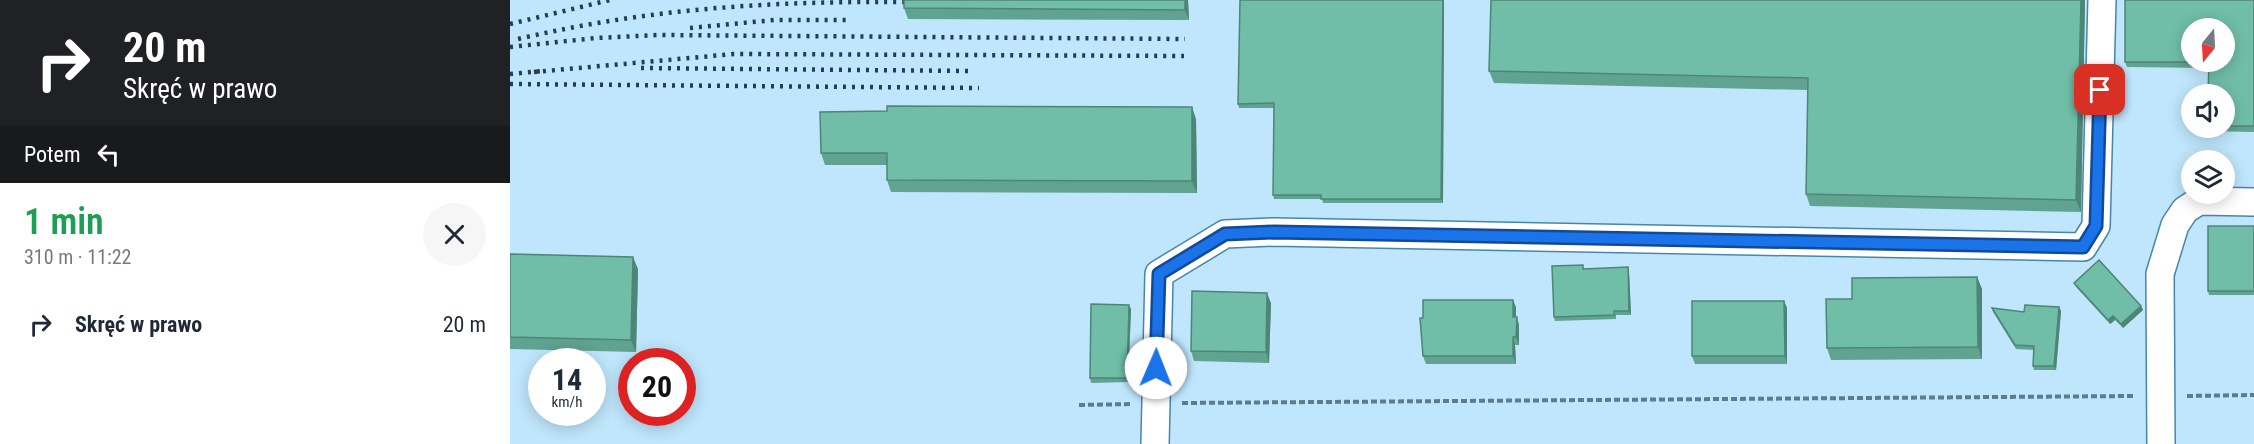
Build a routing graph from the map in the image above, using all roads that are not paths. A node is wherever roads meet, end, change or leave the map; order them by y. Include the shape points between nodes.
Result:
1 (2102, 0) edge
2 (2254, 202) edge
3 (1155, 444) edge
4 (2161, 444) edge

1 - 3 lane via 2096,226 2083,247 1225,234 1159,274
2 - 4 lane via 2199,201 2185,210 2175,225 2160,274

